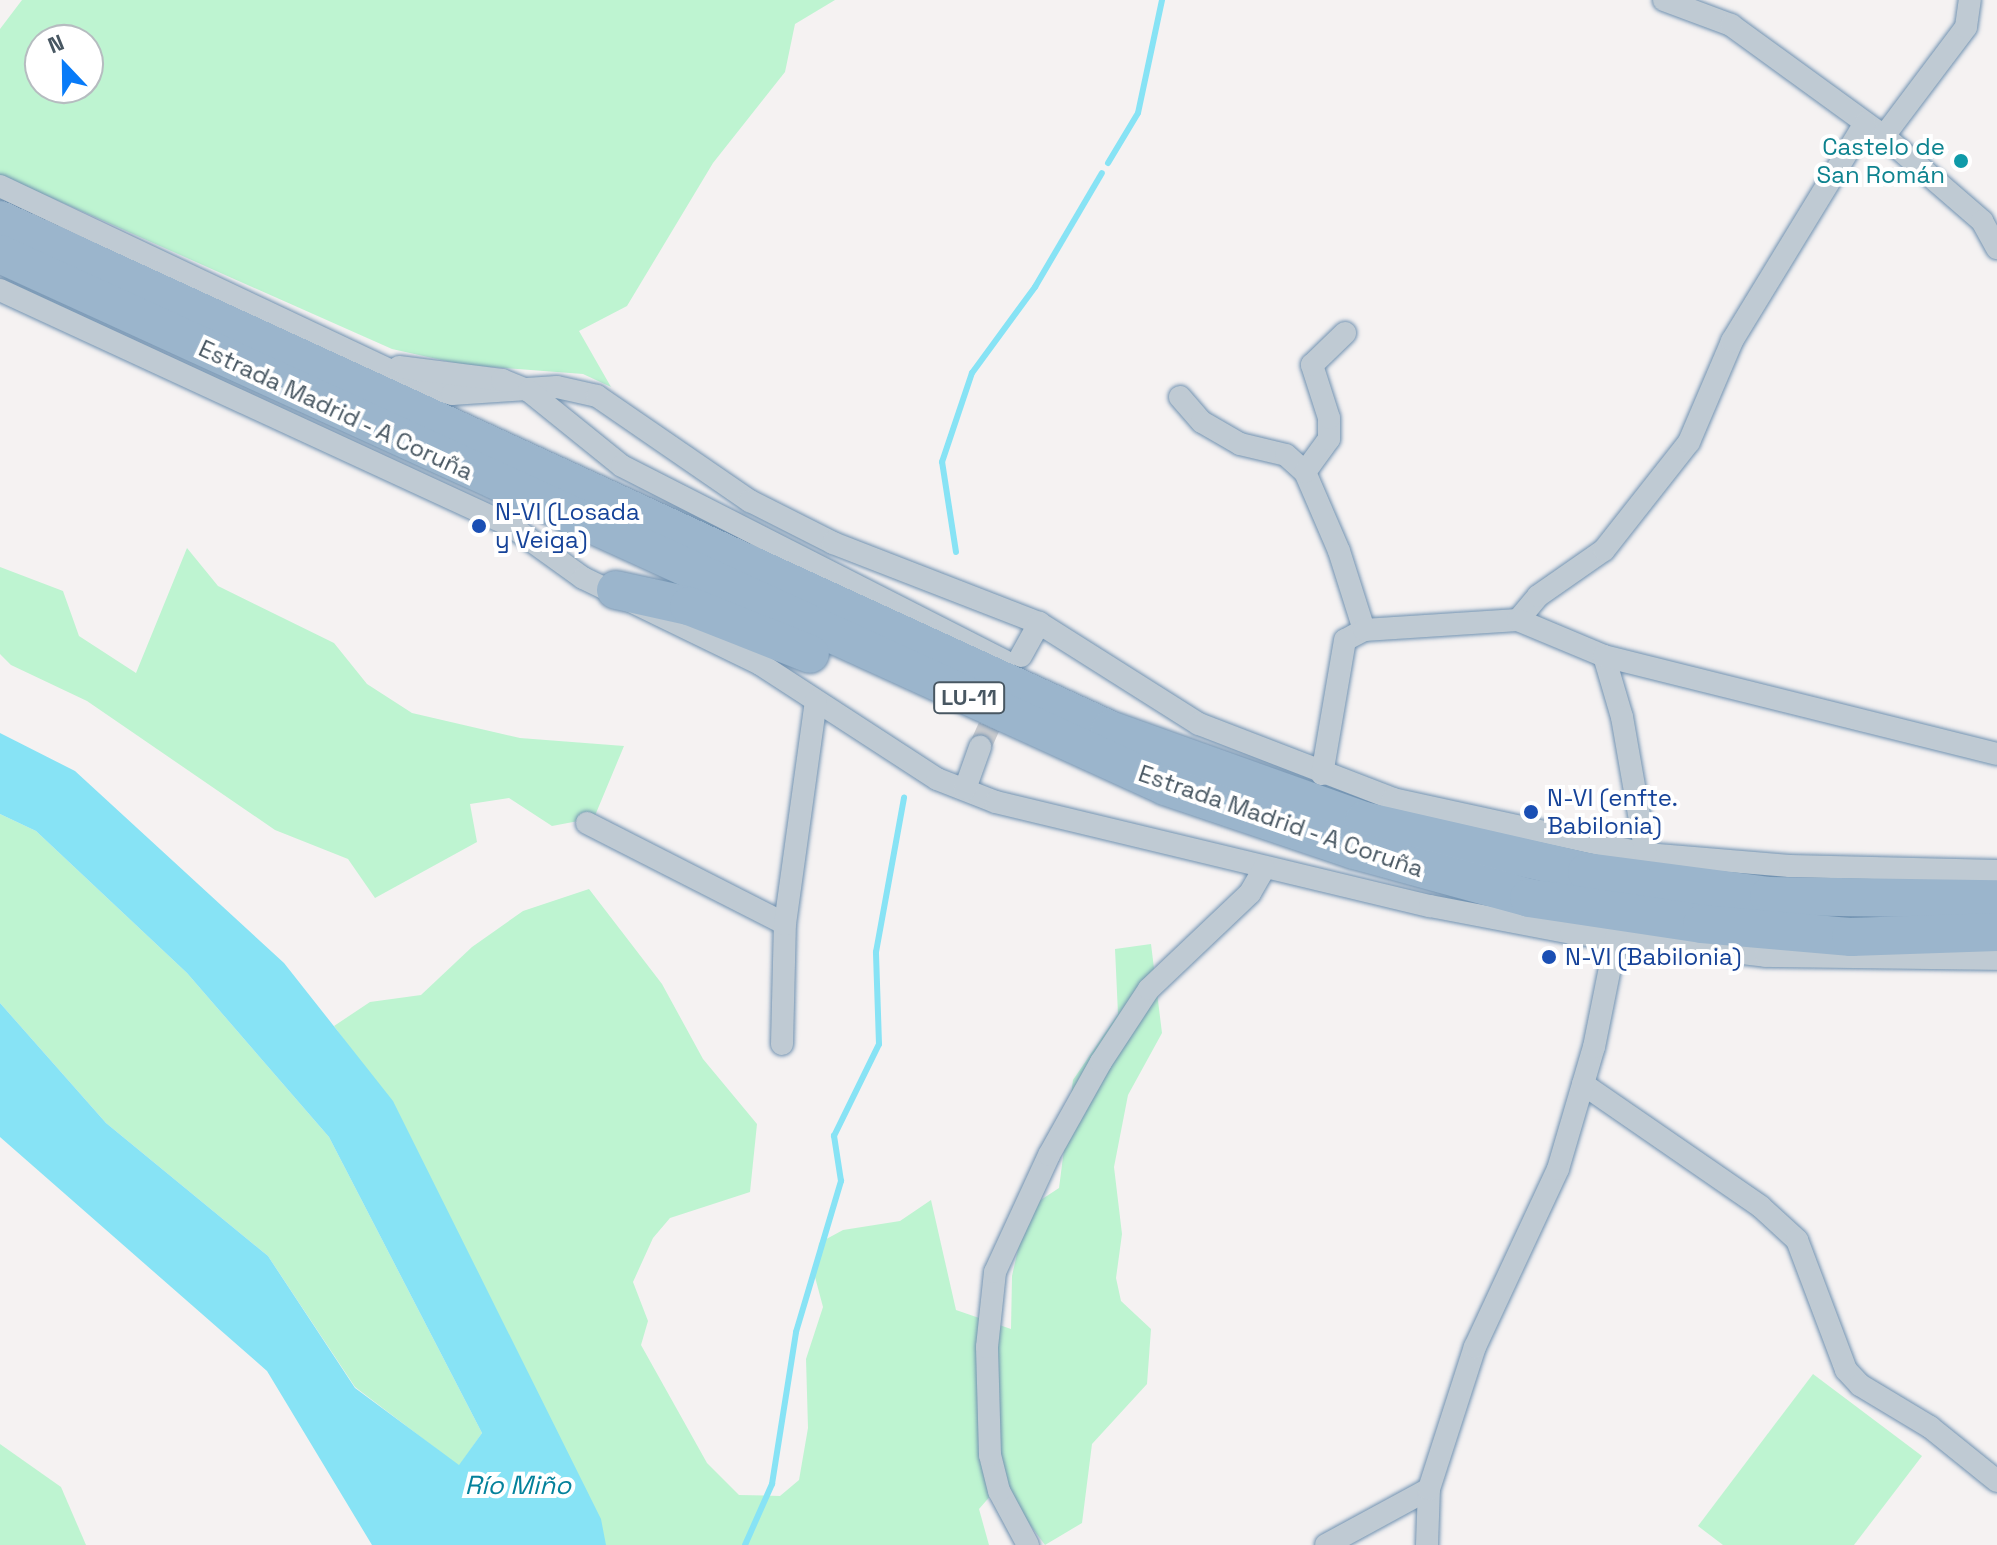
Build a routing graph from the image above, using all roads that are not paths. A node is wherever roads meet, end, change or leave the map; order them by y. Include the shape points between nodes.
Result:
1 (1664, 0) edge
2 (1970, 0) edge
3 (1865, 123) junction
4 (1884, 136) junction
5 (0, 186) edge
6 (0, 220) edge
7 (1997, 248) edge
8 (0, 254) edge
9 (0, 290) edge
10 (1345, 333) dead end
11 (529, 391) junction
12 (1180, 397) dead end
13 (1329, 439) junction
14 (1286, 455) junction
15 (1305, 472) junction
16 (616, 590) junction
17 (1518, 620) junction
18 (1039, 623) junction
19 (1364, 630) junction
20 (1021, 656) dead end
21 (1604, 656) junction
22 (816, 701) junction
23 (980, 747) tunnel mouth
24 (1997, 754) edge
25 (1322, 774) junction
26 (965, 789) junction
27 (1288, 794) junction
28 (587, 823) dead end
29 (1646, 854) junction
30 (1264, 869) junction
31 (1997, 871) edge
32 (1478, 885) junction
33 (1997, 899) edge
34 (785, 924) junction
35 (1997, 932) edge
36 (1616, 938) junction
37 (1997, 959) edge
38 (782, 1044) dead end
39 (1583, 1084) junction
40 (1997, 1481) edge
41 (1429, 1489) junction
42 (1028, 1545) edge
43 (1326, 1545) edge
44 (1427, 1545) edge

1 - 3 street via 1731,25
2 - 4 street via 1966,27
3 - 4 street
3 - 17 street via 1732,341 1689,442 1604,550 1538,596
4 - 7 street via 1982,221
5 - 11 street via 452,394
6 - 27 highway, Estrada Madrid - A Coruña / LU-11 via 1110,730
8 - 32 highway, Estrada Madrid - A Coruña / LU-11 via 1165,786
9 - 16 street via 511,526 583,578
10 - 13 street via 1312,365 1329,418
11 - 18 street via 557,387 597,396 750,501 833,543
11 - 27 street via 622,466 736,527 1071,695
12 - 14 street via 1202,422 1240,444
13 - 14 street
13 - 15 street
14 - 15 street
15 - 19 street
16 - 22 street via 640,610 760,664
16 - 32 highway via 689,606 1142,792 1282,843 1382,870
17 - 19 street
17 - 21 street
18 - 20 street
18 - 25 street via 1199,724
19 - 25 street via 1345,640
21 - 24 street
21 - 29 street via 1622,717
22 - 26 street via 937,779
22 - 34 street
23 - 26 street
25 - 29 street via 1393,799
26 - 30 street via 996,802
27 - 33 highway, Estrada Madrid - A Coruña / LU-11 via 1364,821 1587,872 1769,896
28 - 34 street
29 - 31 street via 1790,866
30 - 36 street via 1430,906
30 - 42 street via 1250,893 1149,989 1049,1155 995,1272 987,1347 990,1455 999,1491
32 - 35 highway, Estrada Madrid - A Coruña / LU-11 via 1529,898 1702,924 1851,937
34 - 38 street
36 - 37 street via 1766,956
36 - 39 street
39 - 40 street via 1761,1207 1797,1240 1846,1370
39 - 41 street via 1558,1169 1475,1347
41 - 43 street
41 - 44 street

